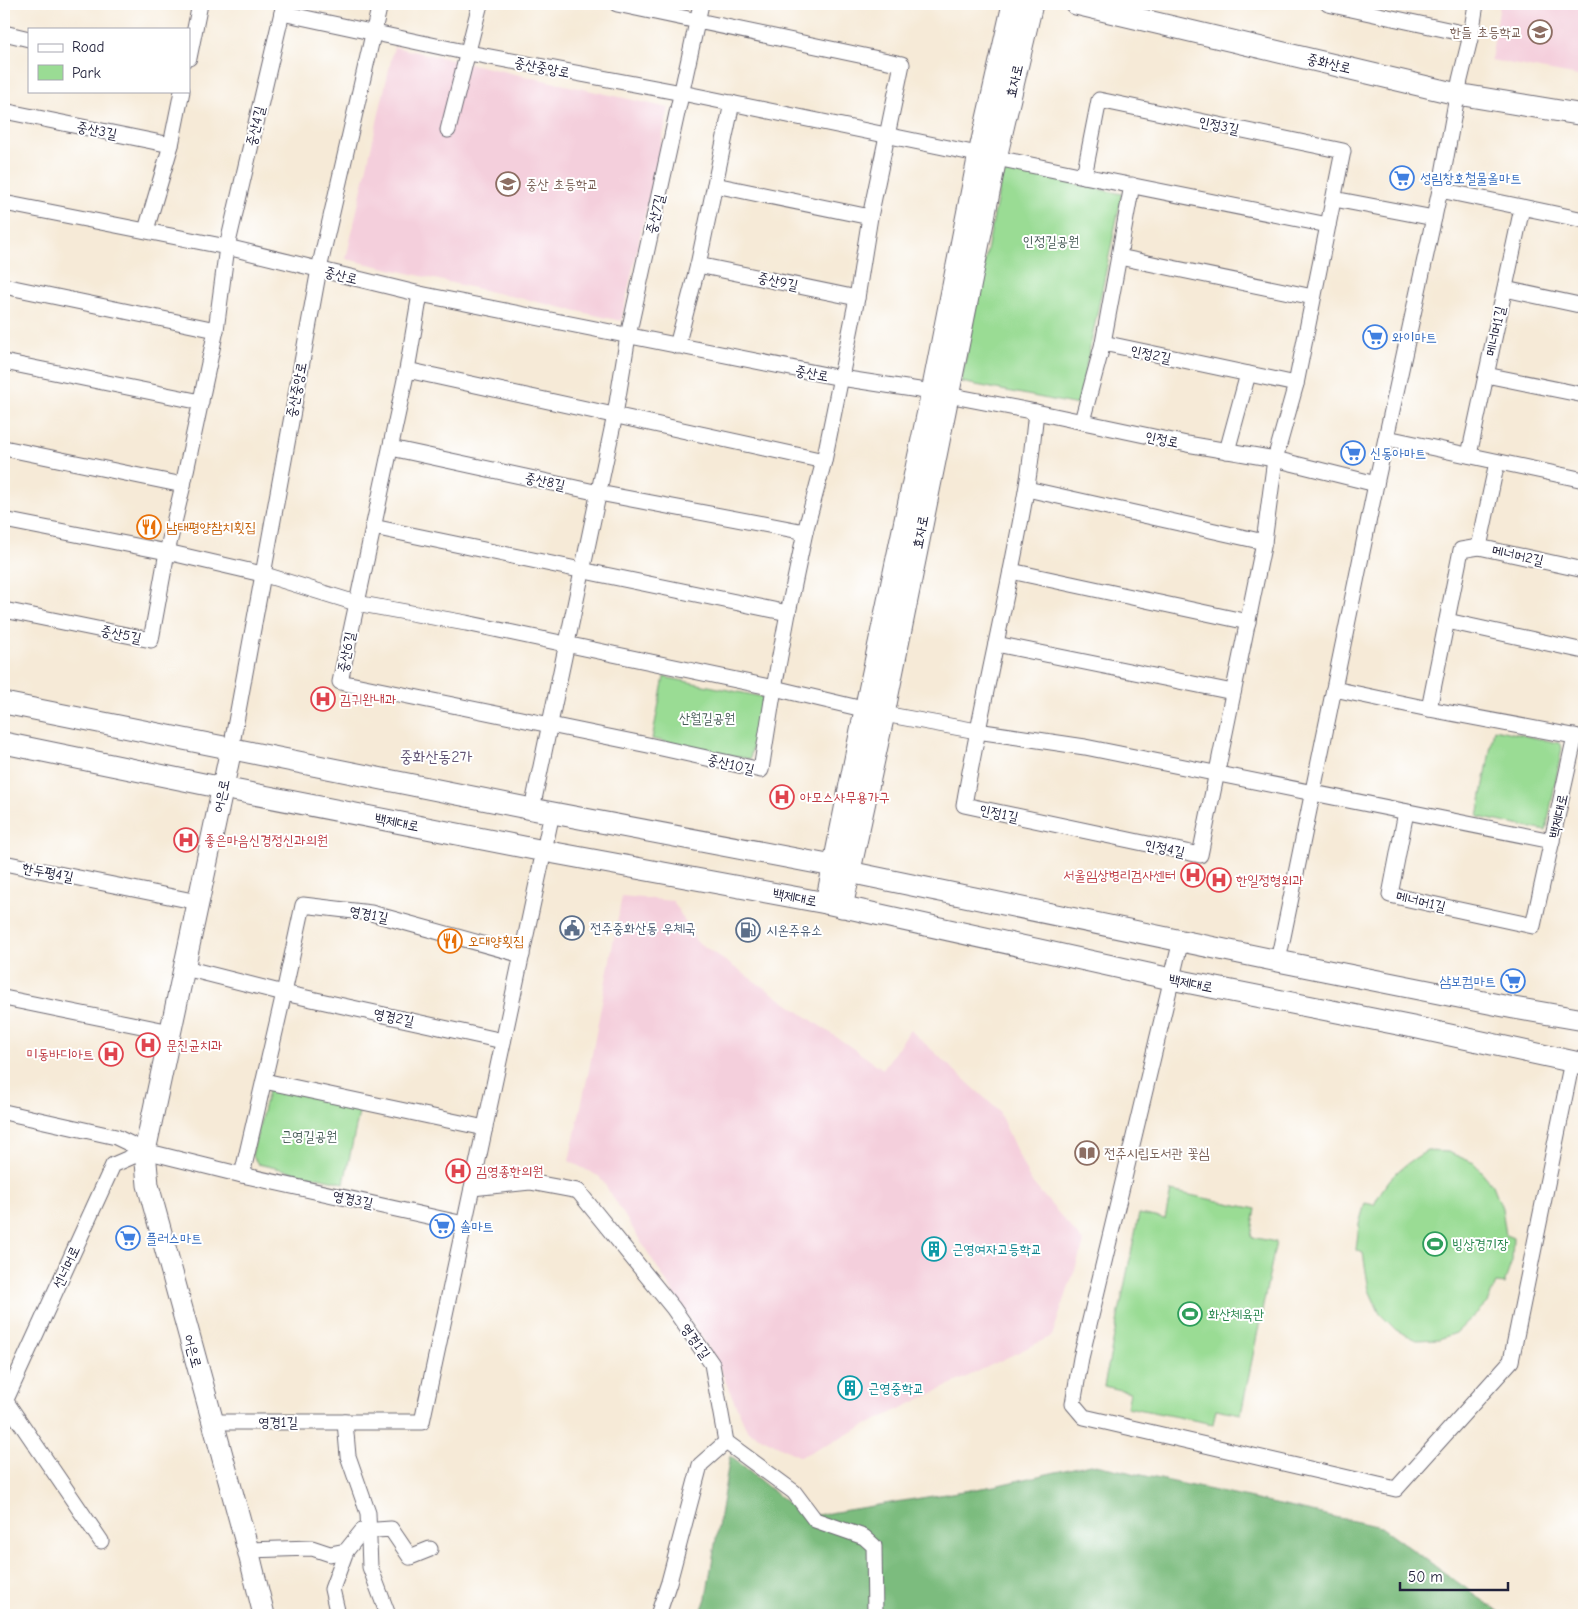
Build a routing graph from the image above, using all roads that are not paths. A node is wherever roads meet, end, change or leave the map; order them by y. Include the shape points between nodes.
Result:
1 (200, 4) edge
2 (380, 4) edge
3 (480, 4) edge
4 (617, 4) edge
5 (701, 4) edge
6 (1013, 4) edge
7 (1032, 4) edge
8 (1076, 4) edge
9 (1328, 4) edge
10 (1476, 4) edge
11 (283, 9) edge
12 (1380, 9) edge
13 (697, 21) junction
14 (373, 33) junction
15 (4, 34) edge
16 (1471, 35) junction
17 (28, 39) edge
18 (190, 53) edge
19 (469, 53) junction
20 (182, 92) edge
21 (682, 93) junction
22 (1458, 94) junction
23 (732, 103) junction
24 (4, 111) edge
25 (1584, 115) edge
26 (448, 130) dead end
27 (887, 136) junction
28 (170, 145) junction
29 (987, 156) junction
30 (1084, 176) junction
31 (715, 185) junction
32 (1132, 185) junction
33 (1440, 190) junction
34 (1334, 198) junction
35 (4, 203) edge
36 (1522, 208) junction
37 (870, 216) junction
38 (1434, 218) junction
39 (1584, 220) edge
40 (1328, 224) junction
41 (146, 230) junction
42 (227, 248) junction
43 (1119, 258) junction
44 (698, 264) junction
45 (319, 269) junction
46 (4, 286) edge
47 (1505, 289) junction
48 (420, 294) junction
49 (857, 298) junction
50 (1314, 298) junction
51 (1584, 306) edge
52 (216, 330) junction
53 (628, 336) junction
54 (1102, 343) junction
55 (678, 346) junction
56 (4, 362) edge
57 (407, 370) junction
58 (1248, 374) junction
59 (1486, 375) junction
60 (841, 378) junction
61 (1296, 384) junction
62 (940, 394) junction
63 (1584, 395) edge
64 (201, 402) junction
65 (1036, 412) junction
66 (615, 415) junction
67 (1082, 422) junction
68 (1387, 438) junction
69 (4, 448) edge
70 (391, 448) junction
71 (1227, 452) junction
72 (1468, 455) junction
73 (1274, 459) junction
74 (824, 461) junction
75 (1496, 462) junction
76 (1584, 480) edge
77 (1376, 484) junction
78 (183, 485) junction
79 (1027, 489) junction
80 (599, 493) junction
81 (4, 520) edge
82 (373, 528) junction
83 (805, 532) junction
84 (1264, 542) junction
85 (1479, 547) junction
86 (167, 552) junction
87 (1584, 570) edge
88 (583, 571) junction
89 (1011, 571) junction
90 (262, 574) junction
91 (356, 603) junction
92 (4, 610) edge
93 (788, 613) junction
94 (1448, 621) junction
95 (1248, 622) junction
96 (996, 644) junction
97 (567, 646) junction
98 (1584, 651) edge
99 (774, 688) junction
100 (1334, 689) junction
101 (1233, 692) junction
102 (4, 703) edge
103 (1429, 709) junction
104 (874, 712) junction
105 (551, 725) junction
106 (977, 731) junction
107 (1580, 737) edge
108 (4, 743) edge
109 (231, 749) junction
110 (1217, 774) junction
111 (223, 788) junction
112 (1312, 793) junction
113 (542, 811) junction
114 (1406, 812) junction
115 (1078, 829) joint
116 (1552, 841) junction
117 (544, 851) junction
118 (4, 863) edge
119 (841, 869) junction
120 (198, 902) junction
121 (834, 905) junction
122 (1533, 926) joint
123 (1181, 940) junction
124 (522, 955) junction
125 (1278, 961) junction
126 (185, 968) junction
127 (1171, 979) junction
128 (284, 993) junction
129 (4, 998) edge
130 (1584, 1020) edge
131 (171, 1032) junction
132 (503, 1041) junction
133 (1578, 1062) edge
134 (264, 1081) junction
135 (4, 1112) edge
136 (485, 1128) junction
137 (144, 1150) junction
138 (242, 1175) junction
139 (472, 1188) junction
140 (464, 1224) junction
141 (5, 1402) edge
142 (212, 1422) junction
143 (344, 1422) junction
144 (726, 1442) junction
145 (369, 1532) junction
146 (101, 1541) dead end
147 (430, 1549) dead end
148 (248, 1550) junction
149 (346, 1551) junction
150 (264, 1615) edge
151 (338, 1615) edge
152 (388, 1615) edge
153 (658, 1615) edge
154 (875, 1615) edge

1 - 18 street
2 - 14 street, 중산중앙로
3 - 19 street
4 - 13 street
5 - 13 street, 중산7길
6 - 29 street, 효자로
7 - 29 street, 효자로
8 - 22 street, 중화산로
9 - 12 street
10 - 16 street
11 - 14 street
11 - 42 street, 중산4길
12 - 16 street
13 - 21 street, 중산7길
13 - 27 street via 902,64
14 - 19 street, 중산중앙로
14 - 45 street, 중산중앙로
15 - 17 street
16 - 22 street
19 - 21 street, 중산중앙로
19 - 26 street
20 - 28 street
21 - 23 street
21 - 53 street, 중산7길
22 - 25 street, 중화산로
22 - 33 street
23 - 27 street
23 - 31 street
24 - 28 street, 중산3길
27 - 29 street
27 - 37 street
28 - 41 street
29 - 30 street
29 - 62 street, 효자로
30 - 32 street
30 - 34 street, 인정3길 via 1099,100 1343,151
31 - 37 street
31 - 44 street
32 - 40 street
32 - 43 street
33 - 36 street
33 - 38 street
34 - 38 street
34 - 40 street, 인정3길
35 - 41 street, 중산로
36 - 39 street
36 - 47 street, 메너머1길
37 - 49 street
38 - 68 street
40 - 50 street, 인정3길
41 - 42 street, 중산로
42 - 45 street, 중산로
42 - 52 street, 중산5길
43 - 50 street
43 - 54 street
44 - 49 street, 중산9길
44 - 55 street
45 - 48 street, 중산로
45 - 90 street, 중산중앙로
46 - 52 street
47 - 51 street
47 - 59 street, 메너머1길
48 - 53 street, 중산로
48 - 57 street, 중산6길
49 - 60 street
50 - 61 street, 인정3길
52 - 64 street, 중산5길
53 - 55 street, 중산로
53 - 66 street
54 - 58 street, 인정2길
54 - 67 street
55 - 60 street, 중산로
56 - 64 street
57 - 66 street
57 - 70 street, 중산6길
58 - 61 street
58 - 71 street
59 - 63 street
59 - 72 street, 메너머1길
60 - 62 street, 중산로
60 - 74 street, 중산10길
61 - 73 street, 인정3길
62 - 65 street, 인정로
62 - 104 street, 효자로
64 - 78 street, 중산5길
65 - 67 street, 인정로
65 - 79 street, 인정1길
66 - 74 street
66 - 80 street
67 - 71 street, 인정로
68 - 72 street
68 - 77 street
69 - 78 street
70 - 80 street, 중산8길
70 - 82 street, 중산6길
71 - 73 street, 인정로
72 - 75 street
73 - 77 street, 인정로
73 - 84 street, 인정4길
74 - 83 street, 중산10길
75 - 76 street
75 - 85 street, 메너머2길
77 - 100 street
78 - 86 street, 중산5길
79 - 84 street
79 - 89 street, 인정1길
80 - 83 street, 중산8길
80 - 88 street
81 - 86 street
82 - 88 street
82 - 91 street, 중산6길
83 - 93 street, 중산10길
84 - 95 street, 인정4길
85 - 87 street, 메너머2길
85 - 94 street via 1461,550
86 - 90 street
86 - 92 street, 중산5길 via 151,640
88 - 93 street
88 - 97 street
89 - 95 street
89 - 96 street, 인정1길
90 - 91 street
90 - 109 street, 중산중앙로
91 - 97 street
91 - 105 street, 중산6길 via 340,682
93 - 99 street, 중산10길
94 - 98 street
94 - 103 street
95 - 101 street, 인정4길
96 - 101 street
96 - 106 street, 인정1길
97 - 99 street
97 - 105 street
99 - 104 street
99 - 105 street, 중산10길 via 761,770
100 - 103 street
100 - 112 street
101 - 110 street, 인정4길
102 - 109 street
103 - 107 street
104 - 106 street
104 - 119 street, 효자로
105 - 113 street
106 - 110 street via 1085,747
106 - 115 street, 인정1길 via 964,805
107 - 116 street, 백제대로
108 - 111 street, 백제대로
109 - 111 street, 어은로
109 - 113 street
110 - 112 street
110 - 115 street, 인정4길 via 1200,855
111 - 117 street, 백제대로
111 - 120 street, 어은로
112 - 114 street
112 - 125 street
113 - 117 street, 영경1길
113 - 119 street
114 - 116 street
114 - 122 street, 메너머1길 via 1390,895
116 - 122 street, 백제대로
117 - 121 street, 백제대로
117 - 124 street, 영경1길
118 - 120 street, 한두평4길
119 - 121 street, 효자로
119 - 123 street
120 - 126 street, 어은로
121 - 127 street, 백제대로
123 - 125 street
123 - 127 street
124 - 128 street, 영경1길 via 371,913 303,904
124 - 132 street, 영경1길
125 - 130 street
126 - 128 street, 영경2길
126 - 131 street, 어은로
127 - 133 street, 백제대로
127 - 133 street via 1081,1358 1073,1404 1084,1417 1396,1489 1511,1361
128 - 132 street, 영경2길
128 - 134 street
129 - 131 street
131 - 137 street, 어은로
132 - 136 street, 영경1길
134 - 136 street
134 - 138 street
135 - 137 street via 116,1137
136 - 139 street, 영경1길
137 - 138 street, 영경3길
137 - 141 street, 선너머로 via 113,1165
137 - 142 street, 어은로 via 148,1184
138 - 140 street, 영경3길
139 - 140 street, 영경1길
139 - 144 street, 영경1길 via 530,1182 578,1191 673,1308 712,1364
140 - 143 street, 영경1길 via 422,1422
141 - 146 street, 선너머로
142 - 143 street, 영경1길
142 - 148 street, 어은로
143 - 145 street via 348,1456 368,1513
144 - 153 street via 700,1466
144 - 154 street via 794,1492 815,1520 864,1537 874,1546
145 - 147 street via 390,1529 410,1557
145 - 149 street via 362,1531
145 - 152 street via 370,1568
148 - 149 street via 312,1548 330,1554
148 - 150 street, 어은로
149 - 151 street via 332,1589

